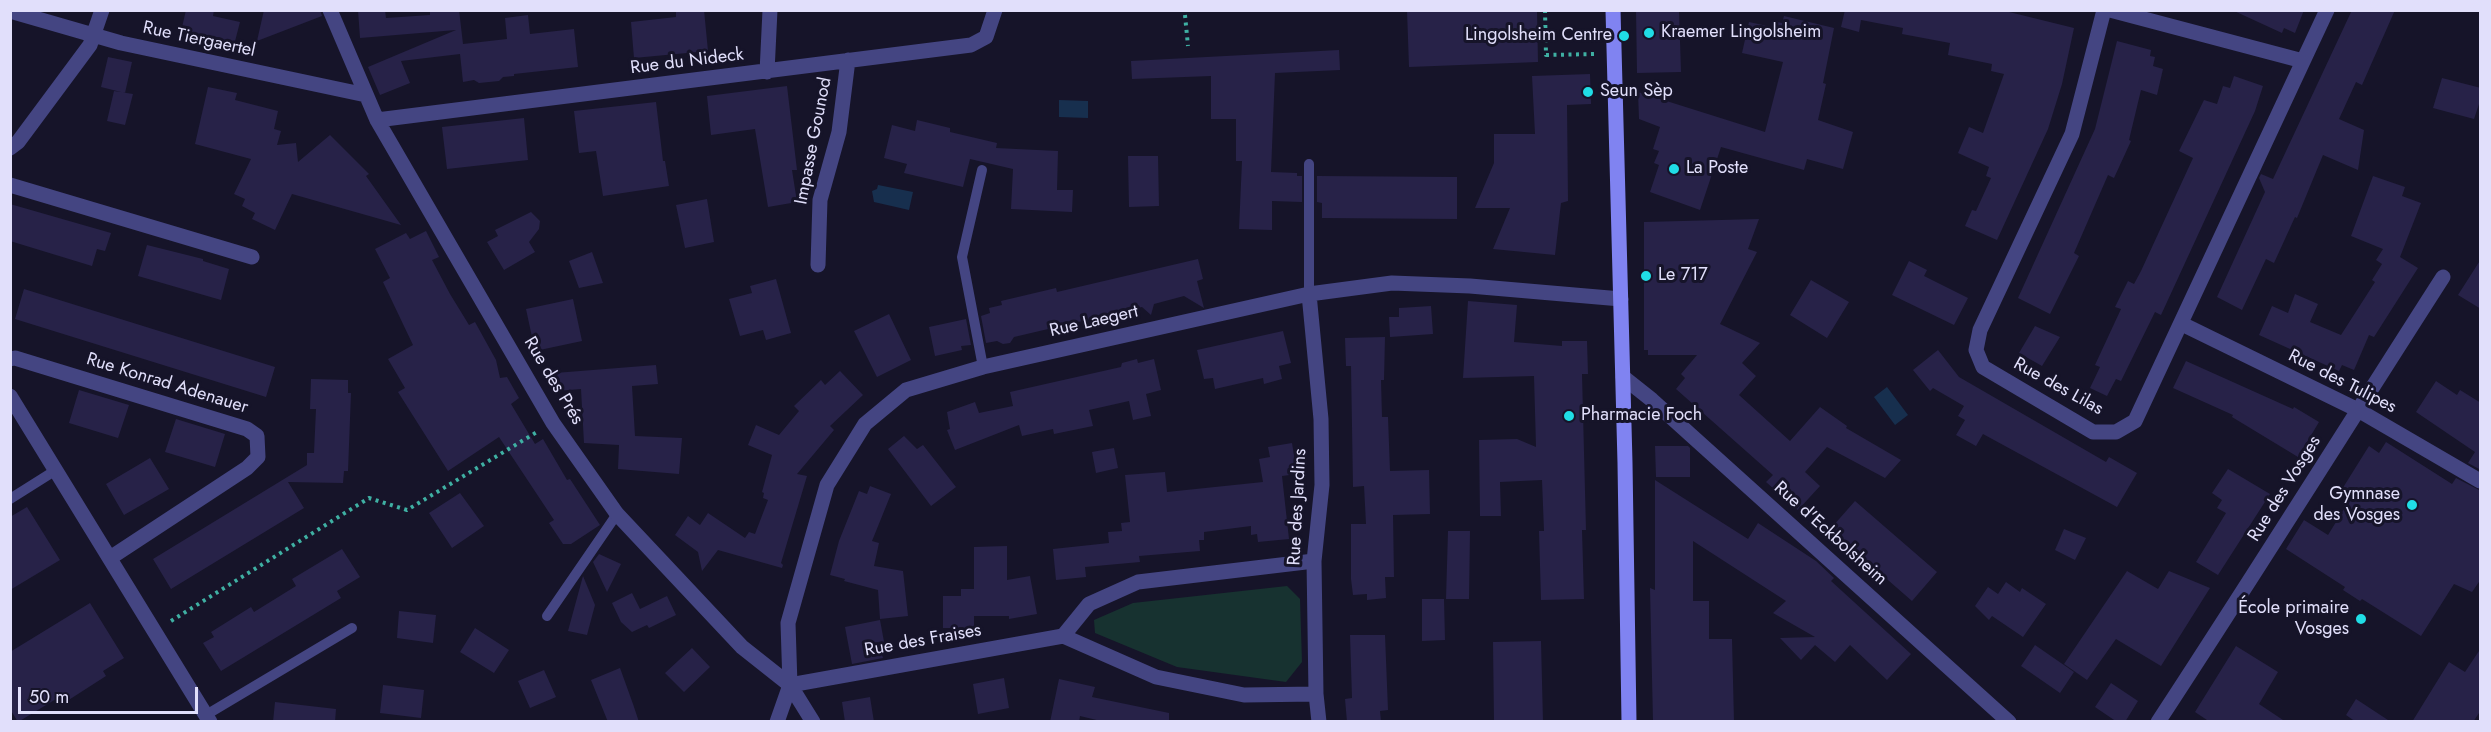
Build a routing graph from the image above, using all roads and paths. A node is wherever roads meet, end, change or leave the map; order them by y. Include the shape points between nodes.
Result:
1 (102, 10) edge
2 (330, 10) edge
3 (770, 10) edge
4 (1545, 10) edge
5 (1613, 10) edge
6 (2104, 10) edge
7 (2110, 10) edge
8 (2327, 10) edge
9 (10, 11) edge
10 (1185, 15) dead end
11 (994, 17) edge
12 (94, 34) junction
13 (1188, 46) dead end
14 (1615, 53) junction
15 (848, 60) junction
16 (2303, 61) junction
17 (767, 72) junction
18 (366, 95) junction
19 (377, 120) junction
20 (10, 148) edge
21 (1310, 164) dead end
22 (982, 170) dead end
23 (10, 185) edge
24 (252, 257) dead end
25 (818, 265) dead end
26 (2443, 277) dead end
27 (1309, 294) junction
28 (1621, 298) junction
29 (2182, 324) junction
30 (10, 359) edge
31 (983, 367) junction
32 (1623, 377) junction
33 (10, 396) edge
34 (2358, 410) junction
35 (553, 423) junction
36 (56, 470) junction
37 (2481, 481) edge
38 (10, 498) edge
39 (617, 514) junction
40 (110, 558) junction
41 (1314, 561) junction
42 (547, 616) dead end
43 (352, 628) dead end
44 (155, 631) junction
45 (1064, 636) junction
46 (790, 686) junction
47 (1316, 694) junction
48 (208, 718) edge
49 (777, 722) edge
50 (813, 722) edge
51 (1319, 722) edge
52 (1629, 722) edge
53 (2009, 722) edge
54 (2158, 722) edge

1 - 12 street
2 - 18 street, Rue des Prés
3 - 17 street
4 - 14 path via 1546,55
5 - 14 main road
6 - 29 street, Rue des Lilas via 2072,134 1980,330 1976,351 1983,367 2093,432 2116,432 2135,421
7 - 16 street
8 - 16 street, Rue des Lilas
9 - 12 street, Rue Tiergaertel
10 - 13 path
11 - 15 street, Rue du Nideck via 986,37 971,45
12 - 18 street, Rue Tiergaertel
12 - 20 street via 90,45
14 - 28 main road
15 - 17 street, Rue du Nideck
15 - 25 street, Impasse Gounod via 839,132 820,200
16 - 29 street, Rue des Lilas
17 - 19 street, Rue du Nideck
18 - 19 street, Rue des Prés
19 - 35 street, Rue des Prés
21 - 27 lane
22 - 31 lane via 962,257
23 - 24 street
26 - 34 street, Rue des Vosges
27 - 28 street, Rue Laegert via 1392,283
27 - 31 street, Rue Laegert
27 - 41 street, Rue des Jardins via 1322,430 1322,485
28 - 32 main road
29 - 34 street, Rue des Tulipes
30 - 40 street, Rue Konrad Adenauer via 247,429 257,436 258,457 247,468
31 - 46 street, Rue Laegert via 906,390 865,424 827,485 788,623
32 - 52 main road
32 - 53 street, Rue d'Eckbolsheim
33 - 36 street
34 - 37 street, Rue des Tulipes
34 - 54 street, Rue des Vosges
35 - 39 street, Rue des Prés
35 - 44 path via 407,510 369,498
36 - 38 lane
36 - 40 street
39 - 42 lane
39 - 46 street, Rue des Prés via 742,647
40 - 44 street
41 - 45 street via 1138,582 1089,604
41 - 47 street, Rue des Jardins
43 - 48 lane
44 - 48 street
45 - 46 street, Rue des Fraises
45 - 47 street via 1156,677 1244,695
46 - 49 street
46 - 50 street, Rue des Prés
47 - 51 street, Rue des Jardins

